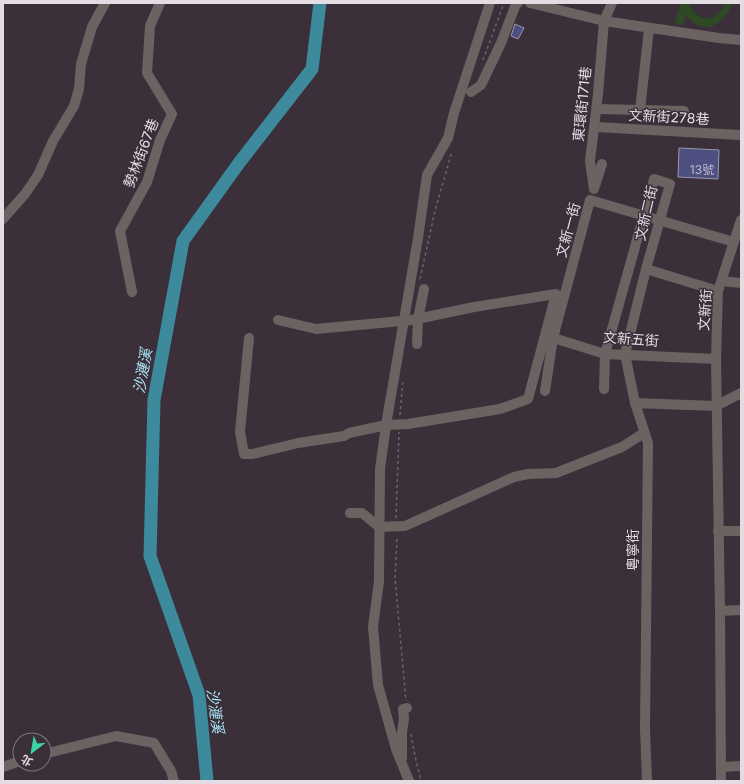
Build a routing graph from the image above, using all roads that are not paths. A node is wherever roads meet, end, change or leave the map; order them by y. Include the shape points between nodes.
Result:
1 (105, 3) edge
2 (160, 3) edge
3 (490, 3) edge
4 (518, 3) edge
5 (530, 3) edge
6 (612, 3) edge
7 (604, 21) junction
8 (649, 29) junction
9 (741, 40) edge
10 (471, 92) dead end
11 (597, 109) junction
12 (640, 110) junction
13 (684, 111) dead end
14 (595, 127) junction
15 (741, 135) edge
16 (602, 164) dead end
17 (594, 189) junction
18 (590, 200) junction
19 (644, 215) junction
20 (3, 219) edge
21 (661, 220) junction
22 (741, 220) edge
23 (734, 242) junction
24 (646, 269) junction
25 (741, 283) edge
26 (422, 286) road end
27 (720, 286) junction
28 (132, 292) dead end
29 (418, 319) junction
30 (278, 320) dead end
31 (403, 321) junction
32 (549, 337) junction
33 (249, 338) dead end
34 (417, 344) dead end
35 (605, 354) junction
36 (625, 354) junction
37 (716, 358) junction
38 (604, 389) dead end
39 (545, 391) dead end
40 (741, 393) edge
41 (635, 403) junction
42 (716, 406) junction
43 (386, 425) junction
44 (644, 433) junction
45 (350, 513) dead end
46 (379, 527) junction
47 (718, 531) junction
48 (741, 531) edge
49 (741, 610) edge
50 (720, 611) junction
51 (407, 708) road end
52 (52, 752) edge
53 (402, 760) junction
54 (741, 766) edge
55 (721, 767) junction
56 (174, 781) edge
57 (409, 781) edge
58 (647, 781) edge
59 (722, 781) edge

1 - 20 street via 92,27 81,64 79,89 74,106 53,141 38,175
2 - 28 street, 勢林街67巷 via 150,26 147,73 172,114 160,140 147,182 120,231
3 - 31 street via 448,138 427,175
4 - 10 street via 481,85
5 - 7 street
6 - 7 street, 東環街171巷
7 - 8 street
7 - 11 street, 東環街171巷
8 - 9 street
8 - 12 street
11 - 12 street
11 - 14 street, 東環街171巷
12 - 13 street
14 - 15 street, 文新街278巷
14 - 17 street, 東環街171巷 via 590,161
16 - 17 street
17 - 18 street
18 - 19 street, 文新一街
18 - 32 street, 文新一街
19 - 21 street, 文新一街
19 - 21 street, 文新二街 via 654,179 670,184
19 - 35 street, 文新二街
21 - 23 street, 文新一街
21 - 24 street, 文新二街
22 - 23 street, 文新街
23 - 27 street, 文新街
24 - 27 street
24 - 36 street, 文新二街
25 - 27 street
26 - 29 street
27 - 37 street, 文新街
29 - 31 street
29 - 32 street via 556,294
29 - 34 street
30 - 31 street via 316,329
31 - 43 street
32 - 35 street, 文新五街
32 - 39 street, 文新一街
32 - 43 street via 528,399 500,409 408,424
33 - 43 street via 240,432 244,454 344,436
35 - 36 street, 文新五街
35 - 38 street, 文新二街
36 - 37 street, 文新五街
36 - 41 street, 文新二街
37 - 42 street, 文新街
40 - 42 street
41 - 42 street
41 - 44 street, 粵寧街
42 - 47 street
43 - 46 street via 380,469
44 - 46 street via 622,447 556,473 514,477 405,526
44 - 58 street, 粵寧街 via 648,443 645,729
45 - 46 street via 362,513
46 - 53 street via 379,581 373,627 377,678 396,749
47 - 48 street
47 - 50 street
49 - 50 street
50 - 55 street
51 - 53 street via 403,709
52 - 56 street via 116,736 154,743 171,771
53 - 57 street
54 - 55 street
55 - 59 street

